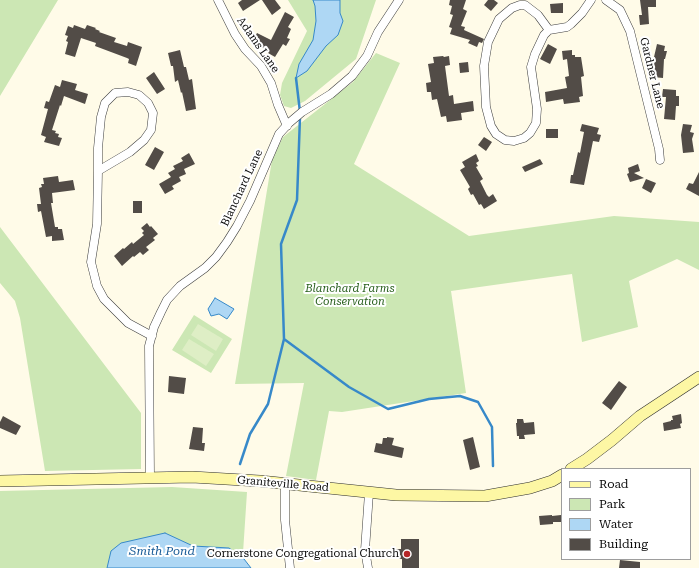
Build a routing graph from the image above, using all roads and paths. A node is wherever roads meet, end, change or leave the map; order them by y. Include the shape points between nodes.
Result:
1 (218, 0) edge
2 (399, 0) edge
3 (591, 0) edge
4 (606, 0) edge
5 (549, 30) junction
6 (287, 126) junction
7 (660, 160) dead end
8 (98, 171) junction
9 (152, 336) junction
10 (699, 377) edge
11 (573, 468) edge
12 (561, 475) edge
13 (150, 477) junction
14 (0, 481) edge
15 (285, 484) junction
16 (369, 493) junction
17 (290, 568) edge
18 (368, 568) edge

1 - 6 street, Adams Lane via 235,34 261,66 271,83
2 - 6 street, Blanchard Lane via 378,32 367,56 352,76
3 - 5 street via 572,24
4 - 7 street, Gardner Lane via 620,10 630,31
5 - 5 street via 538,15 520,5 499,19 488,42 484,66 486,107 491,126 504,140 521,140 533,129 537,116 531,67 534,54
6 - 9 street, Blanchard Lane via 279,134 250,201 227,242 205,268 180,286 168,300
8 - 8 street via 130,152 151,130 153,113 148,103 139,95 128,92 115,93 105,103 101,117
8 - 9 street via 97,224 90,262 97,286 104,299 122,319
9 - 13 street, Blanchard Lane via 149,346
10 - 11 main road via 640,416
12 - 16 main road, Graniteville Road via 552,481 530,488 486,496
13 - 14 main road, Graniteville Road
13 - 15 main road, Graniteville Road via 260,480
15 - 16 main road, Graniteville Road
15 - 17 street via 285,520
16 - 18 street via 365,550

